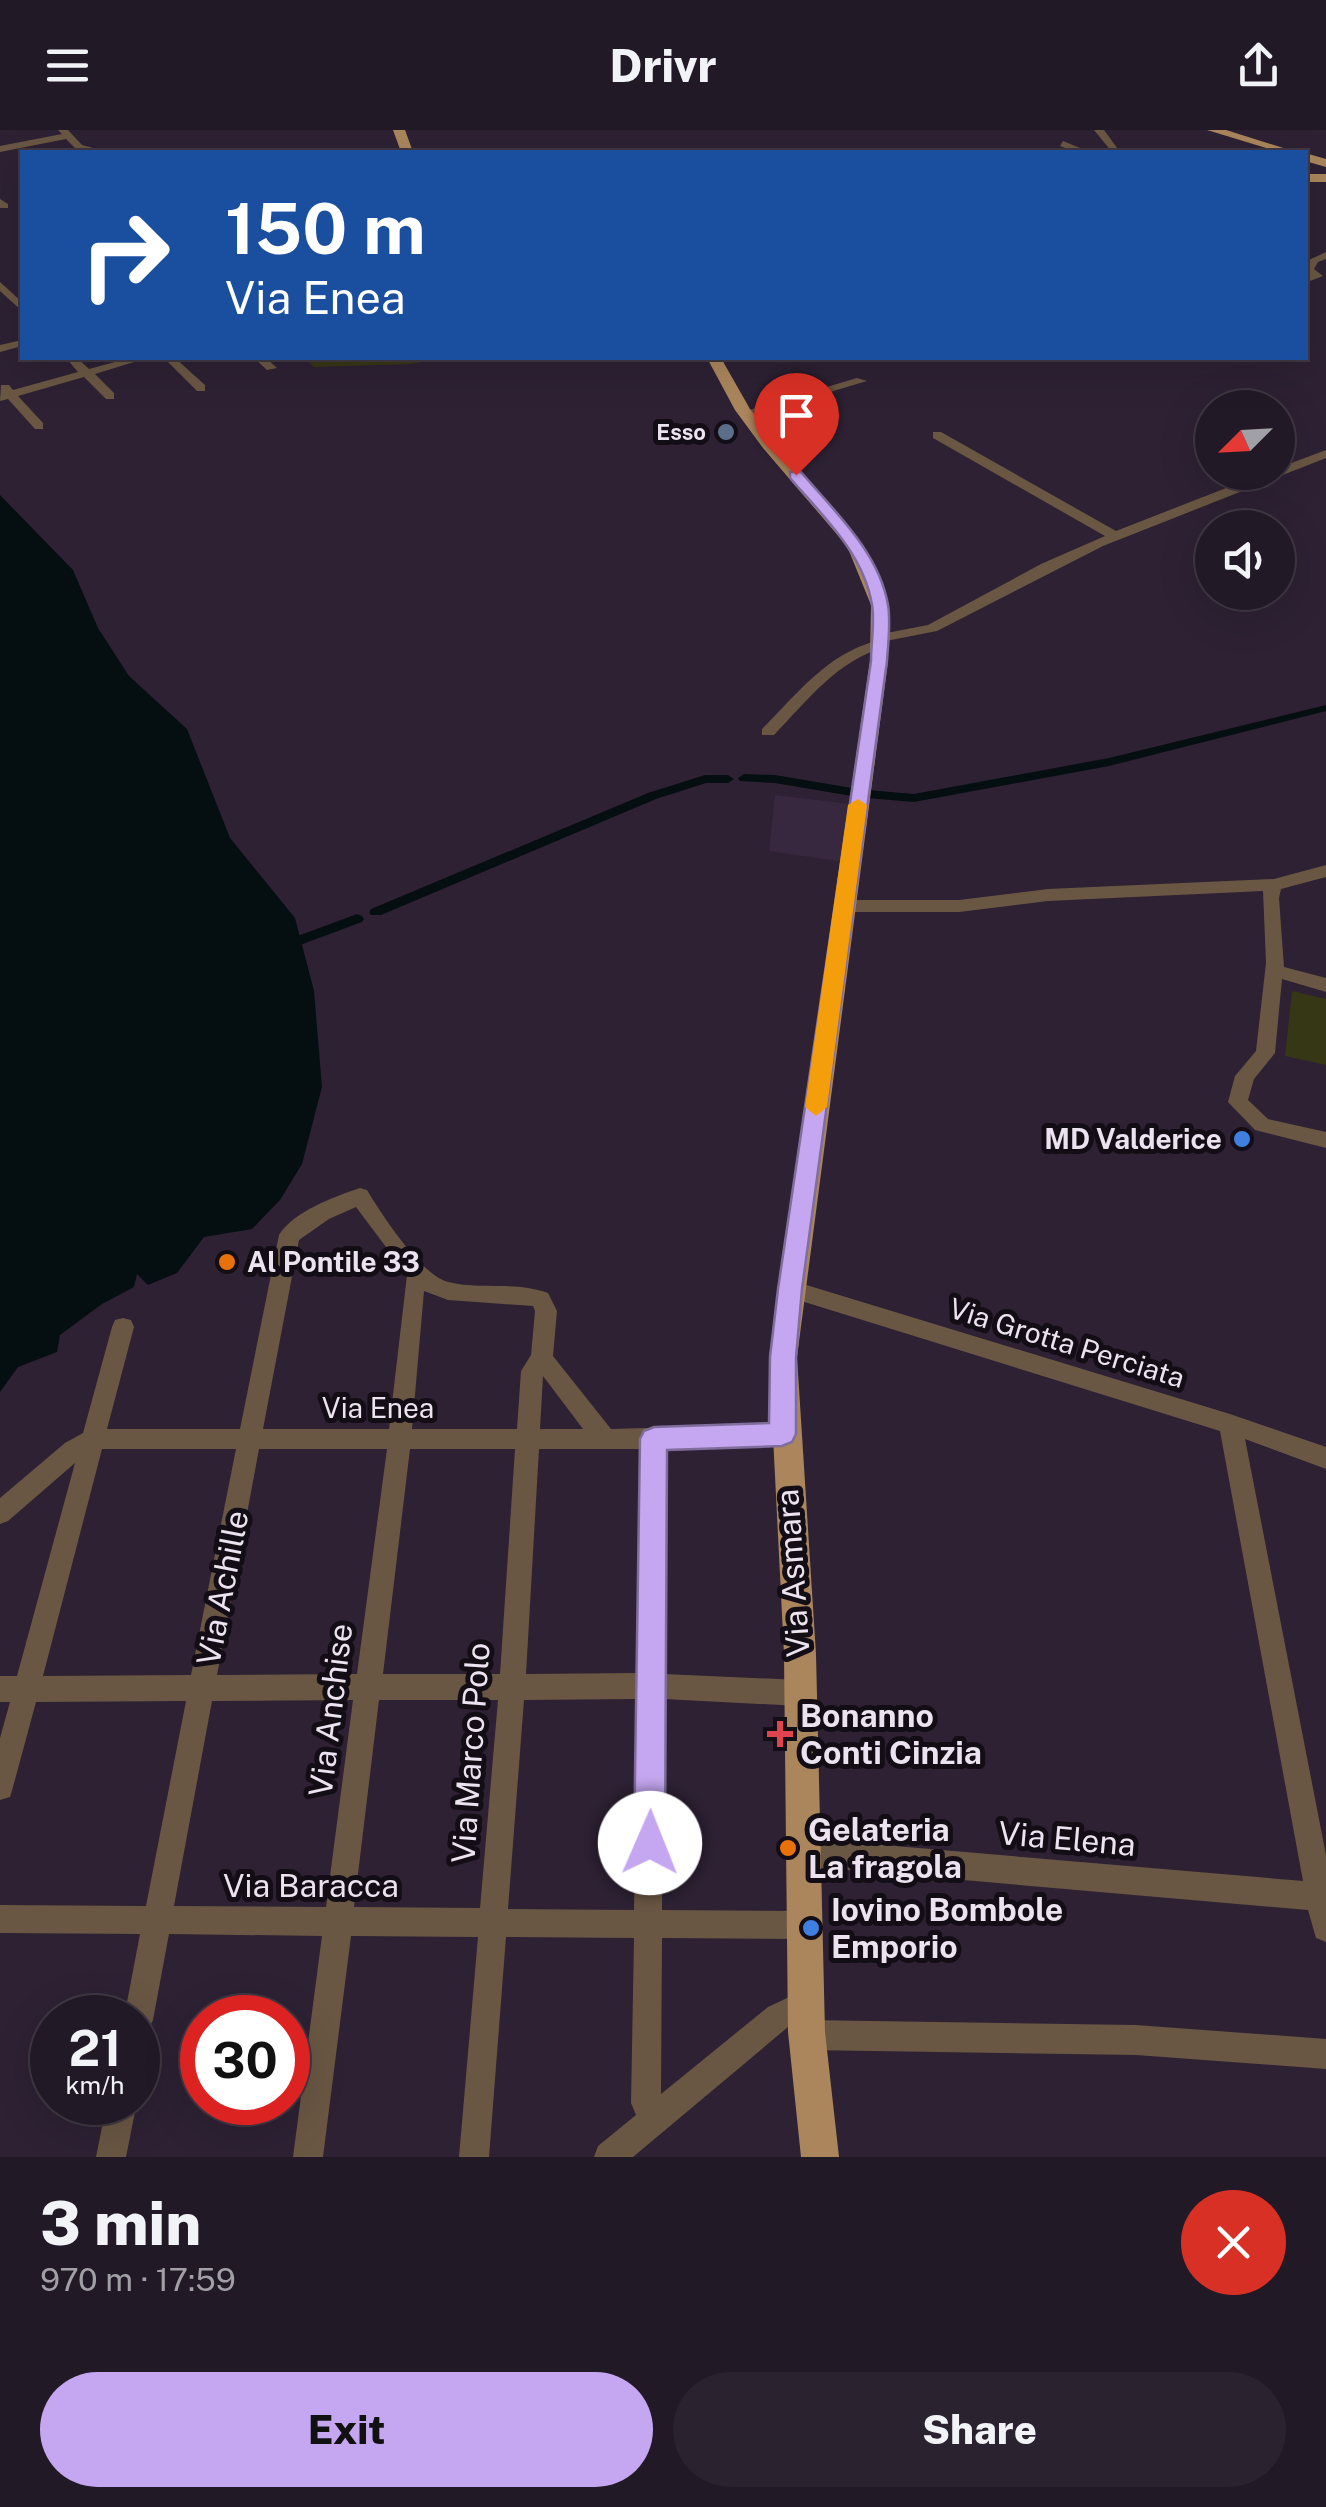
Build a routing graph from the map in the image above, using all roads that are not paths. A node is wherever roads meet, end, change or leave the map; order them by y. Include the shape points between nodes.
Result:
1 (1099, 130) edge
2 (1213, 130) edge
3 (65, 133) edge
4 (1063, 144) dead end
5 (21, 149) edge
6 (0, 150) edge
7 (94, 150) edge
8 (1077, 150) edge
9 (1114, 150) edge
10 (1283, 150) edge
11 (1326, 255) edge
12 (1308, 283) edge
13 (0, 285) edge
14 (20, 306) edge
15 (123, 360) edge
16 (171, 360) edge
17 (262, 360) edge
18 (715, 360) edge
19 (77, 365) edge
20 (271, 368) dead end
21 (861, 381) dead end
22 (202, 388) dead end
23 (3, 390) edge
24 (110, 396) dead end
25 (745, 413) junction
26 (39, 426) dead end
27 (938, 434) dead end
28 (1326, 454) edge
29 (1115, 536) junction
30 (881, 641) junction
31 (768, 732) dead end
32 (1326, 871) edge
33 (1274, 886) junction
34 (844, 906) junction
35 (1274, 972) junction
36 (1326, 985) edge
37 (1326, 1140) edge
38 (419, 1271) junction
39 (790, 1289) junction
40 (123, 1327) dead end
41 (542, 1358) junction
42 (1230, 1424) junction
43 (782, 1434) junction
44 (252, 1437) junction
45 (400, 1437) junction
46 (94, 1439) junction
47 (605, 1439) junction
48 (654, 1439) junction
49 (526, 1440) junction
50 (1326, 1458) edge
51 (0, 1512) edge
52 (652, 1686) junction
53 (512, 1688) junction
54 (13, 1689) edge
55 (204, 1690) junction
56 (368, 1690) junction
57 (800, 1694) junction
58 (0, 1787) edge
59 (801, 1852) junction
60 (1323, 1896) edge
61 (0, 1919) edge
62 (157, 1920) junction
63 (340, 1921) junction
64 (494, 1922) junction
65 (649, 1922) junction
66 (802, 1925) junction
67 (1326, 1928) edge
68 (143, 1995) edge
69 (805, 2020) junction
70 (1326, 2054) edge
71 (653, 2122) junction
72 (117, 2125) edge
73 (111, 2157) edge
74 (308, 2157) edge
75 (474, 2157) edge
76 (609, 2157) edge
77 (820, 2157) edge

1 - 9 street
2 - 10 main road
3 - 5 street
3 - 7 street
4 - 8 street
5 - 6 street
11 - 12 street via 1314,260 1308,270 1318,276
13 - 14 street
15 - 19 street
16 - 22 street
17 - 20 street
18 - 25 main road, Via Asmara
19 - 23 street
19 - 24 street
21 - 25 street
23 - 26 street
25 - 30 main road, Via Asmara via 855,545 876,589
27 - 29 street
28 - 29 street
29 - 30 street via 932,628
30 - 31 street via 840,661
30 - 34 main road, Via Asmara
32 - 33 street
33 - 34 street via 1048,895 959,906
33 - 35 street
34 - 39 main road, Via Asmara
35 - 36 street
35 - 37 street via 1265,1054 1244,1076 1238,1102 1262,1125
38 - 41 street, Via Marco Polo via 437,1288 540,1299 546,1312
38 - 44 street, Via Achille via 360,1196 289,1234
38 - 45 street, Via Anchise
39 - 42 street, Via Grotta Perciata
39 - 43 main road, Via Asmara
40 - 46 street
41 - 47 street
41 - 49 street, Via Marco Polo via 532,1371
42 - 50 street, Via Grotta Perciata
42 - 60 street
43 - 48 street, Via Enea
43 - 57 main road, Via Asmara
44 - 45 street, Via Enea
44 - 46 street, Via Enea
44 - 55 street, Via Achille
45 - 49 street, Via Enea
45 - 56 street, Via Anchise
46 - 51 street
46 - 54 street
47 - 48 street, Via Enea
47 - 49 street, Via Enea
48 - 52 street
49 - 53 street, Via Marco Polo
52 - 53 street
52 - 57 street
52 - 65 street
53 - 56 street
53 - 64 street, Via Marco Polo
54 - 55 street
54 - 58 street
55 - 56 street
55 - 62 street, Via Achille
56 - 63 street, Via Anchise
57 - 59 main road, Via Asmara
59 - 60 street, Via Elena
59 - 66 main road, Via Asmara
60 - 67 street
61 - 62 street, Via Baracca
62 - 63 street, Via Baracca
62 - 68 street, Via Achille
63 - 64 street, Via Baracca
63 - 74 street, Via Anchise
64 - 65 street, Via Baracca
64 - 75 street, Via Marco Polo
65 - 66 street, Via Baracca
65 - 71 street via 646,2102
66 - 69 main road, Via Asmara
69 - 70 street
69 - 71 street via 778,2017
69 - 77 main road, Via Asmara
71 - 76 street
72 - 73 street

